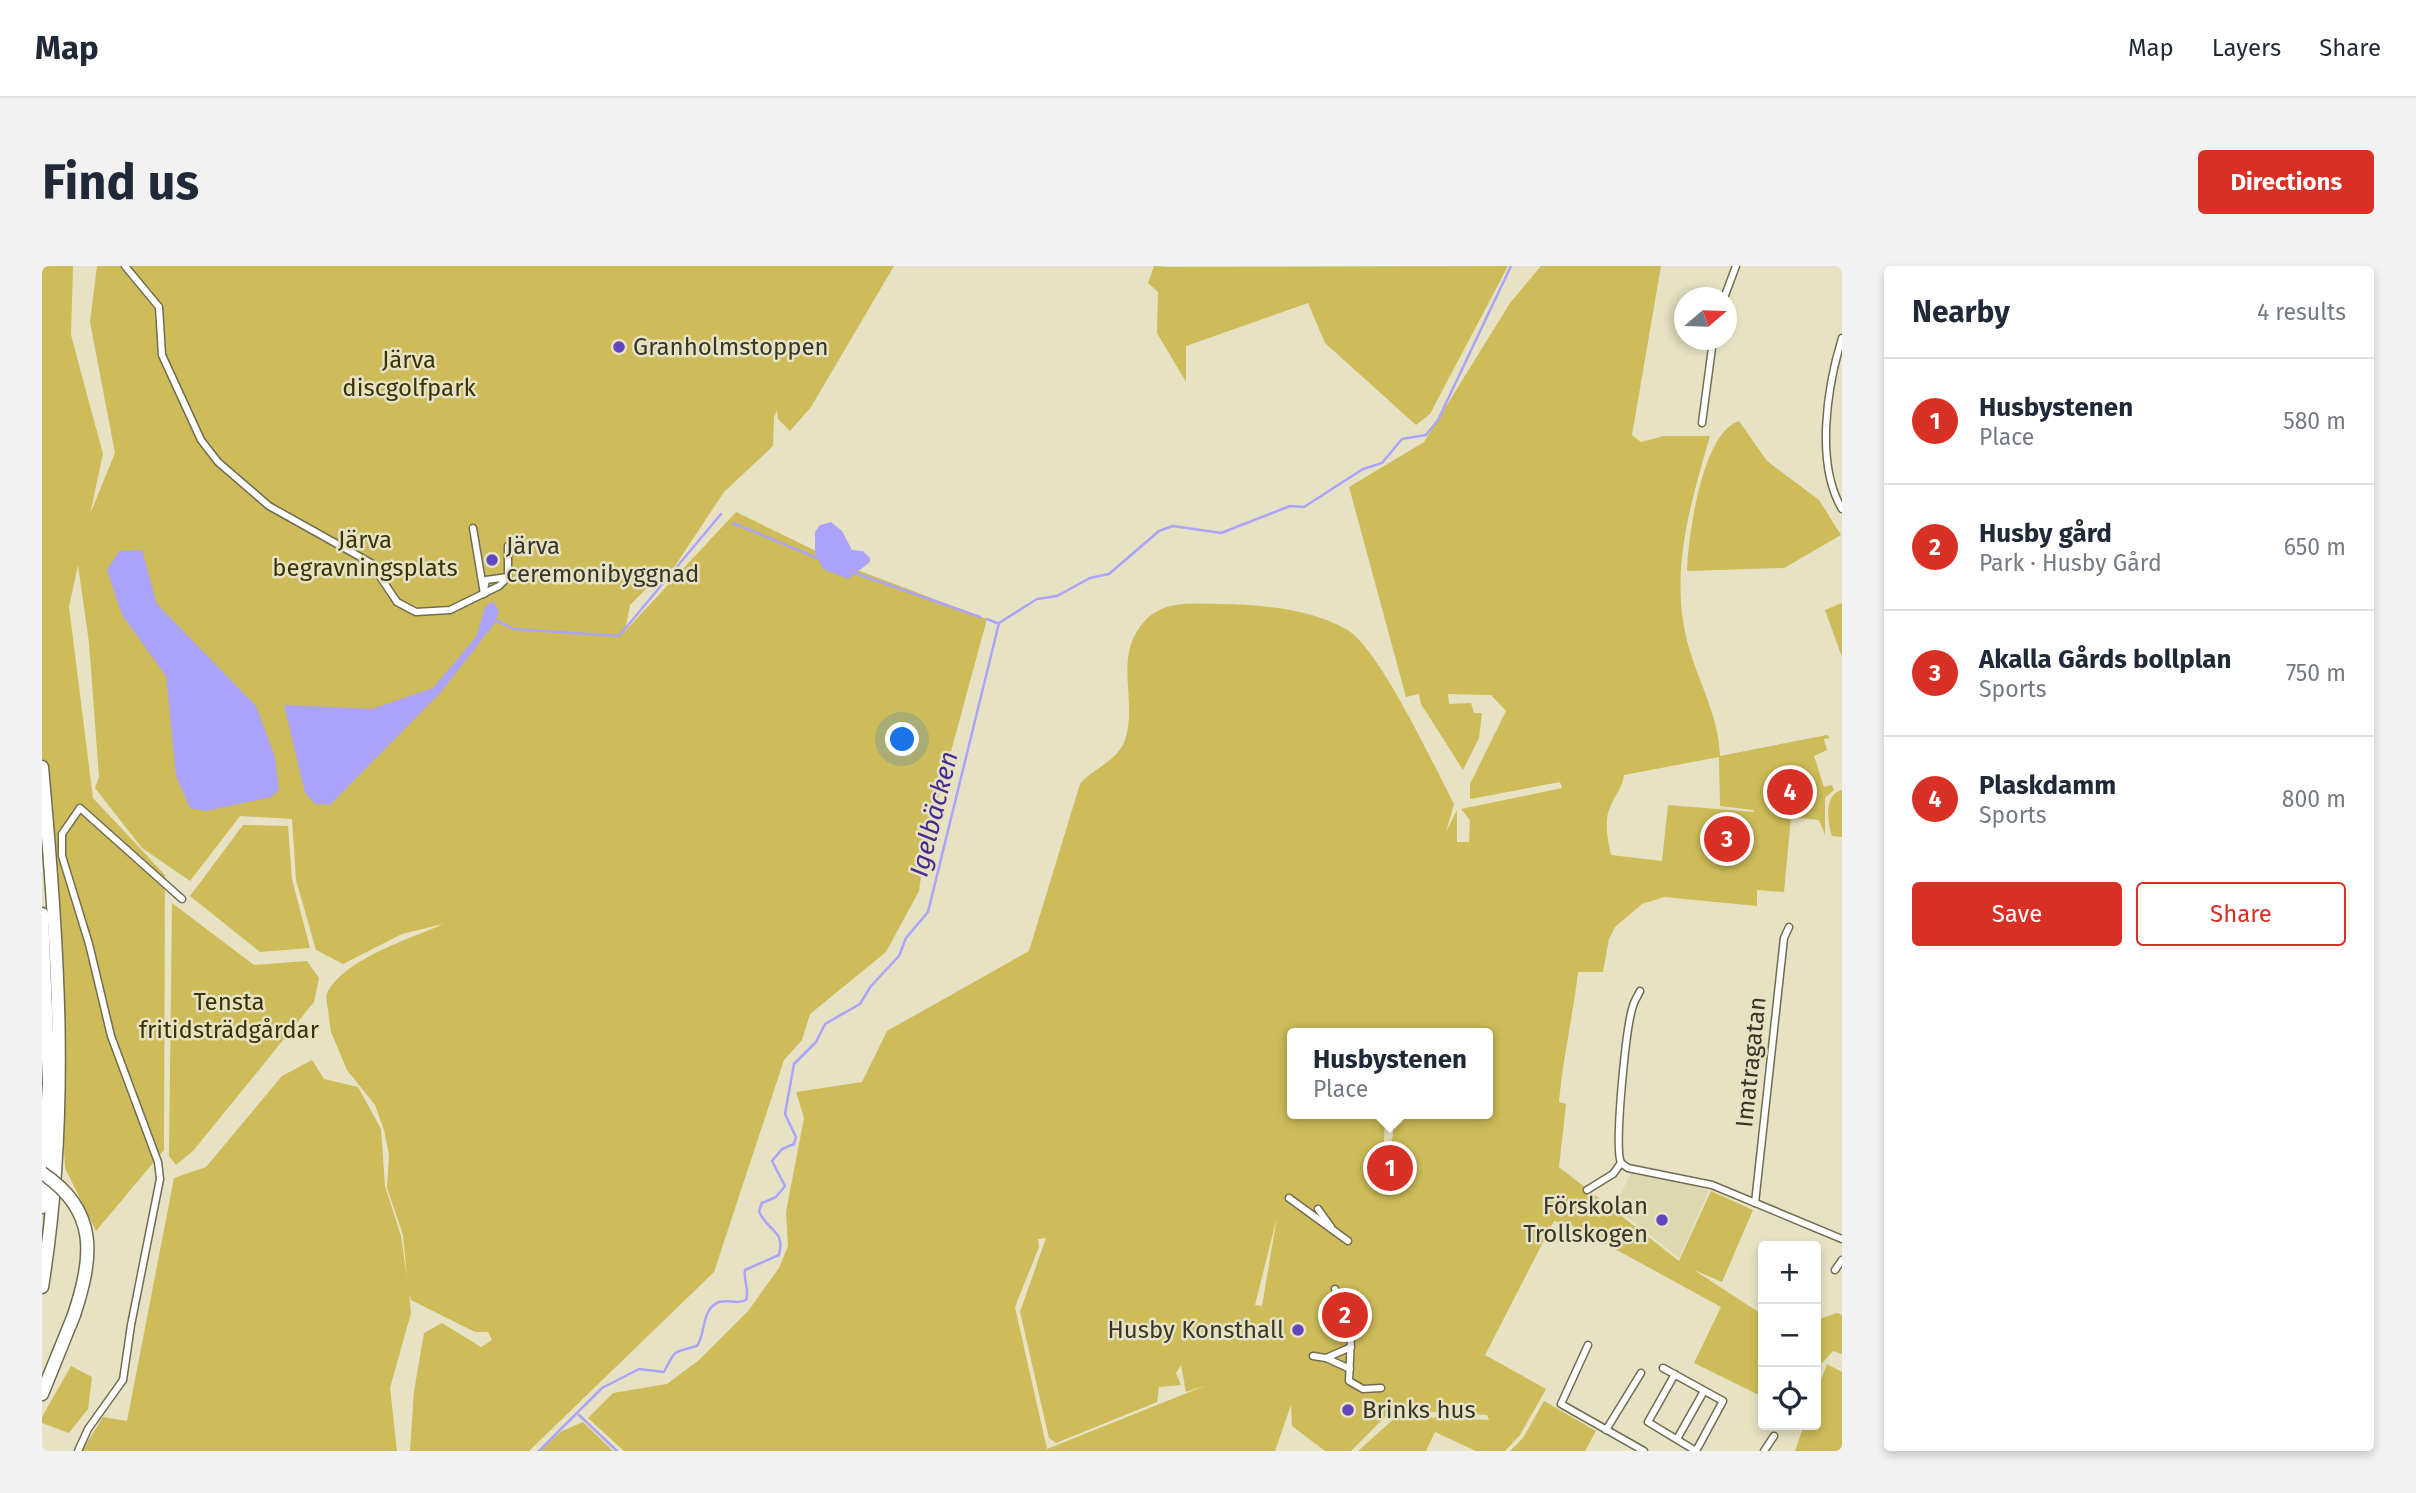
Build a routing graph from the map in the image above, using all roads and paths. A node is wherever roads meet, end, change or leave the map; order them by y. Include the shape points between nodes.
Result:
1 (125, 266) edge
2 (1736, 266) edge
3 (1728, 287) edge
4 (1842, 338) edge
5 (1712, 350) edge
6 (1702, 423) dead end
7 (1842, 509) edge
8 (473, 528) dead end
9 (508, 546) dead end
10 (508, 577) junction
11 (483, 593) junction
12 (42, 767) edge
13 (43, 773) edge
14 (181, 899) dead end
15 (42, 914) edge
16 (1789, 927) dead end
17 (1640, 991) dead end
18 (54, 1026) junction
19 (1622, 1163) junction
20 (42, 1173) edge
21 (1587, 1191) dead end
22 (1289, 1198) dead end
23 (1309, 1202) dead end
24 (1755, 1203) junction
25 (42, 1207) edge
26 (1301, 1209) junction
27 (1318, 1209) dead end
28 (1334, 1231) junction
29 (1842, 1239) edge
30 (1348, 1241) dead end
31 (1842, 1260) edge
32 (1835, 1270) dead end
33 (42, 1287) edge
34 (1335, 1289) dead end
35 (1342, 1311) junction
36 (1363, 1312) dead end
37 (1588, 1345) dead end
38 (1351, 1347) junction
39 (1313, 1356) dead end
40 (1326, 1358) junction
41 (1350, 1368) junction
42 (1663, 1368) dead end
43 (1641, 1373) dead end
44 (1675, 1374) junction
45 (1381, 1388) dead end
46 (1704, 1391) junction
47 (42, 1394) edge
48 (1606, 1430) junction
49 (1774, 1436) dead end
50 (1677, 1439) junction
51 (78, 1451) edge
52 (1644, 1451) edge
53 (1696, 1451) edge
54 (1764, 1451) edge

1 - 11 street via 159,307 162,355 172,382 201,440 219,462 269,506 371,563 397,602 407,608 450,610
2 - 3 street
4 - 7 street via 1826,422 1829,476
5 - 6 street
8 - 11 street
9 - 10 street
10 - 11 street
10 - 11 street via 486,580
12 - 13 highway
13 - 18 highway
14 - 51 street via 80,808 62,834 62,856 111,1036 158,1162 160,1179 123,1380
15 - 18 highway
16 - 24 street, Imatragatan via 1784,937
17 - 19 street via 1632,1006 1620,1111
18 - 25 highway
18 - 33 highway via 58,1149
19 - 21 street
19 - 24 street via 1712,1185
20 - 47 highway, bridge via 73,1201 88,1237 88,1265 74,1315
22 - 26 street
23 - 26 street
24 - 29 street
26 - 28 street
27 - 28 street
28 - 30 street
31 - 32 street
34 - 35 street
35 - 36 street
35 - 38 street
37 - 48 street via 1562,1404
38 - 40 street
38 - 41 street
39 - 40 street
40 - 41 street
41 - 45 street via 1349,1381 1363,1389
42 - 44 street
43 - 48 street
44 - 46 street
44 - 50 street via 1648,1422
46 - 50 street
46 - 53 street via 1723,1401
48 - 52 street
49 - 54 street
50 - 53 street

